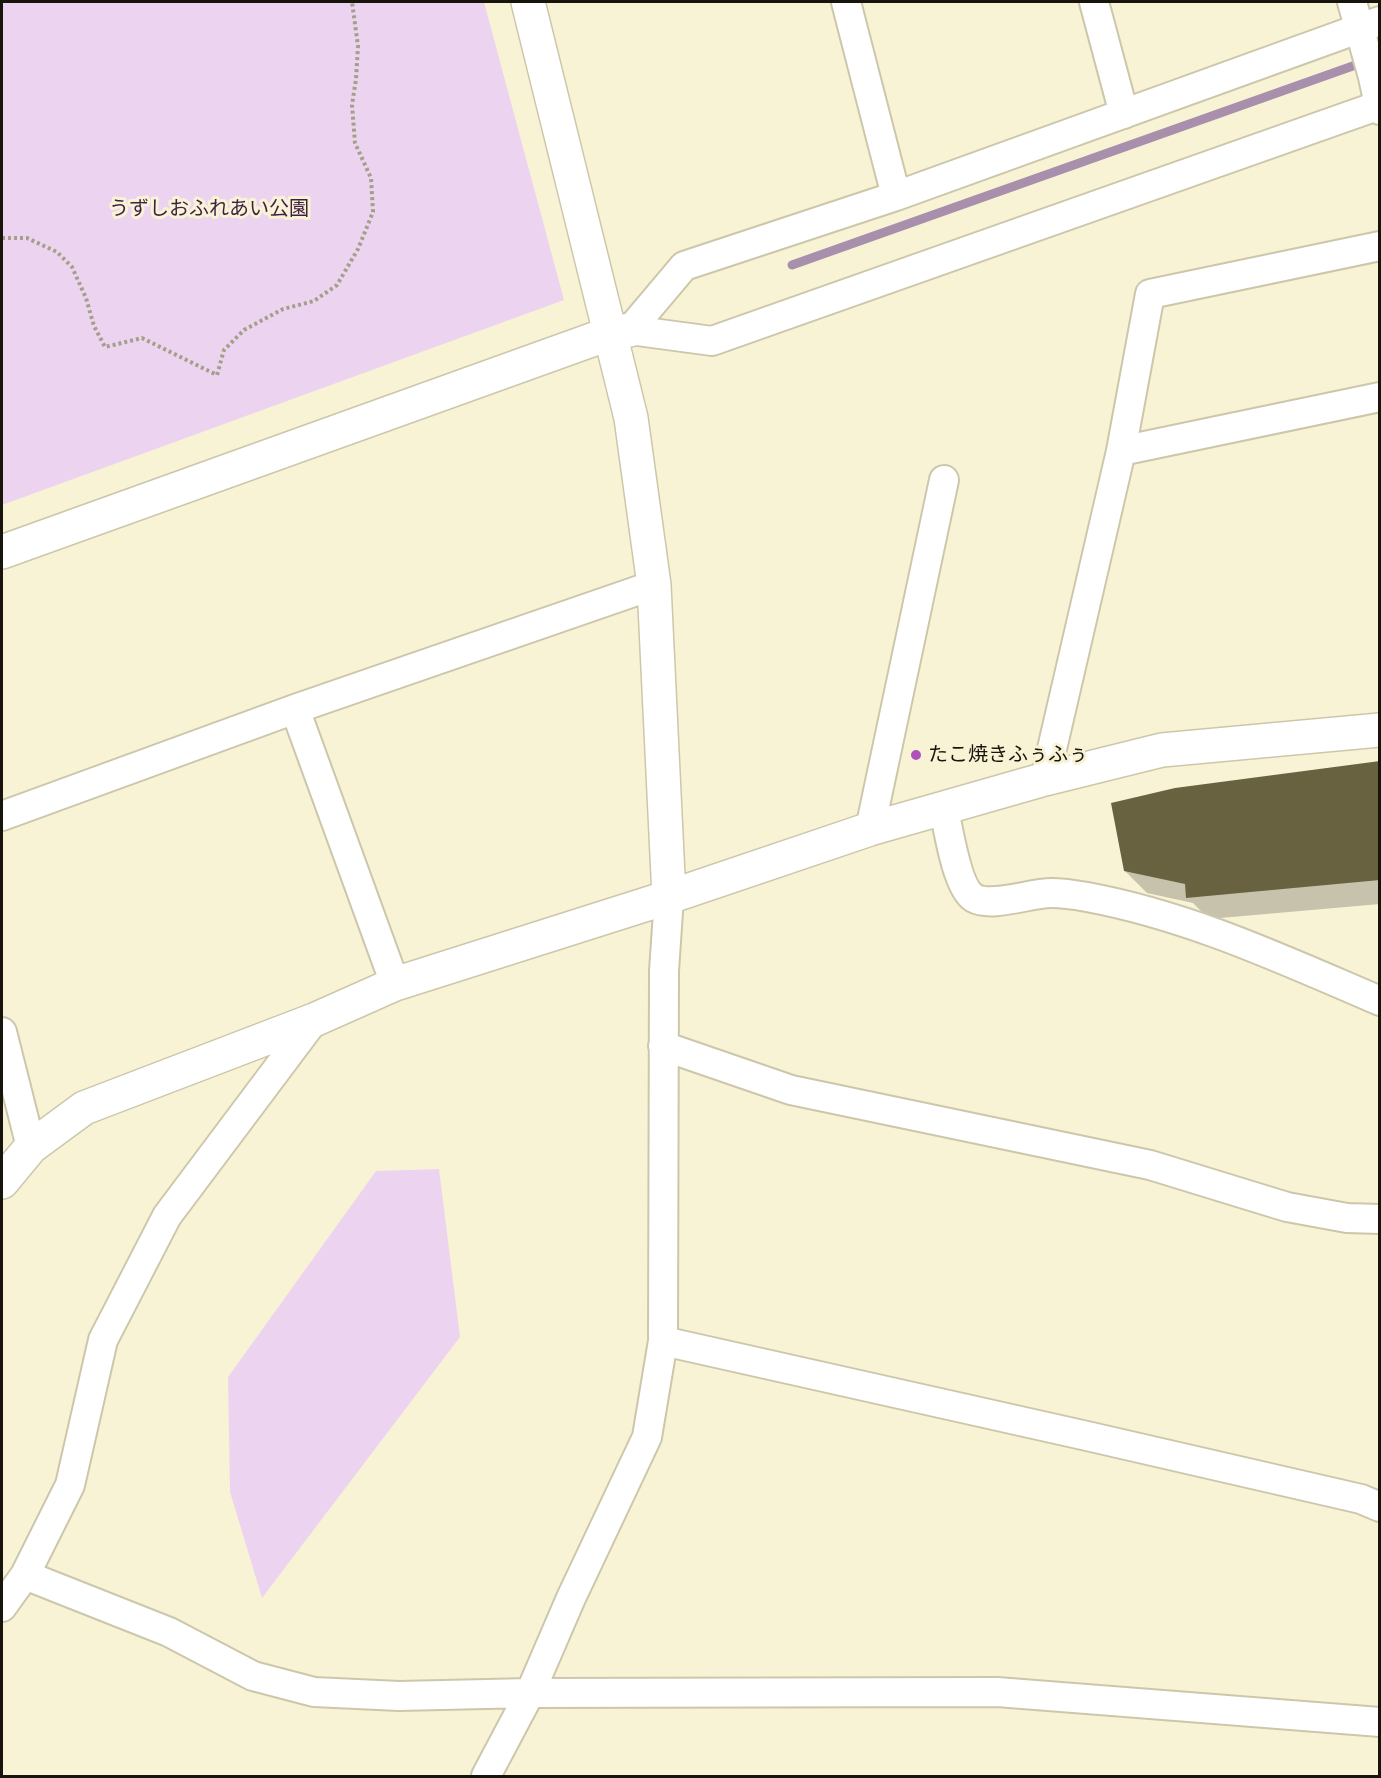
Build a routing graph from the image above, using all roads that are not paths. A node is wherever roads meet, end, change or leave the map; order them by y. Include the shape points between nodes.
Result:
1 (528, 2) edge
2 (846, 2) edge
3 (1094, 2) edge
4 (1352, 2) edge
5 (1367, 33) edge
6 (1379, 107) edge
7 (1124, 114) junction
8 (896, 196) junction
9 (1380, 246) edge
10 (620, 332) junction
11 (1380, 397) edge
12 (1121, 450) junction
13 (944, 480) dead end
14 (2, 552) edge
15 (654, 585) junction
16 (295, 709) junction
17 (1380, 730) edge
18 (1045, 779) junction
19 (944, 808) junction
20 (2, 816) edge
21 (870, 829) junction
22 (669, 897) junction
23 (395, 984) junction
24 (1380, 1001) edge
25 (314, 1020) junction
26 (2, 1032) edge
27 (663, 1046) junction
28 (31, 1147) junction
29 (2, 1182) edge
30 (1380, 1219) edge
31 (663, 1341) junction
32 (1380, 1508) edge
33 (25, 1575) junction
34 (2, 1607) edge
35 (530, 1693) junction
36 (1380, 1722) edge
37 (486, 1776) edge

1 - 10 street
2 - 8 street
3 - 7 street
4 - 5 street
5 - 6 street
5 - 7 street
6 - 10 street via 712,341
7 - 8 street
8 - 10 street via 684,266
9 - 12 street via 1150,294
10 - 14 street
10 - 15 street
11 - 12 street
12 - 18 street
13 - 21 street
15 - 16 street
15 - 22 street
16 - 20 street
16 - 23 street
17 - 18 street via 1162,750
18 - 19 street
19 - 21 street
19 - 24 street via 962,883 973,897 987,901 1050,893 1087,897 1171,918 1243,942
21 - 22 street
22 - 23 street
22 - 27 street
23 - 25 street
25 - 28 street via 84,1108
25 - 33 street via 161,1227 103,1340 70,1485
26 - 28 street
27 - 30 street via 791,1090 1150,1165 1287,1208
27 - 31 street
28 - 29 street
31 - 32 street via 1360,1499
31 - 35 street via 647,1437
33 - 34 street
33 - 35 street via 169,1632 253,1676 314,1692 399,1696
35 - 36 street via 996,1692
35 - 37 street

